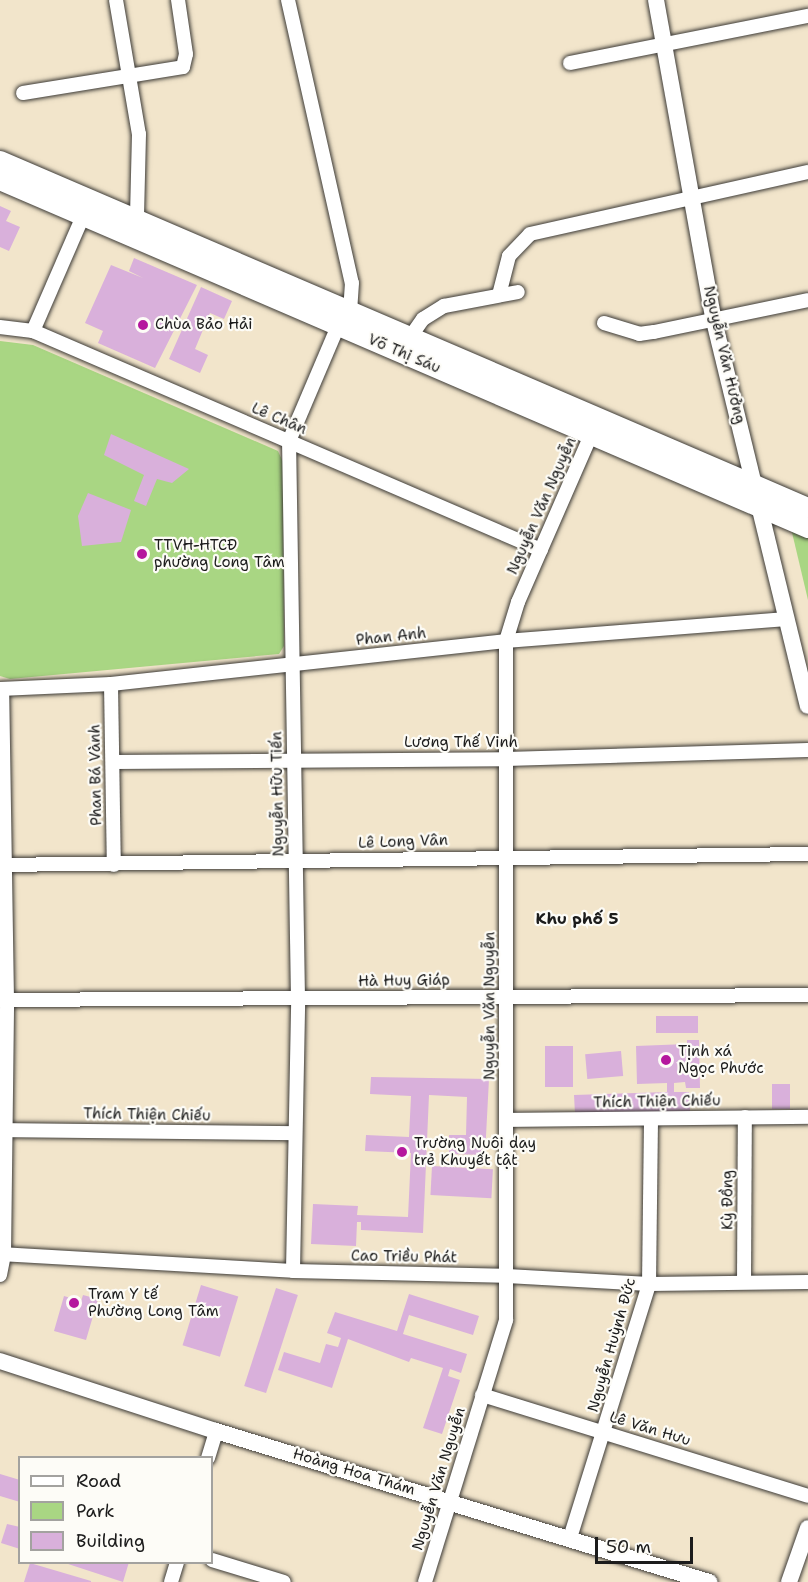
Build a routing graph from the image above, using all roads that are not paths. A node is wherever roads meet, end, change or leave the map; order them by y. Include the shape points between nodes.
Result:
1 (116, 0) edge
2 (178, 0) edge
3 (288, 0) edge
4 (656, 0) edge
5 (808, 16) edge
6 (663, 42) junction
7 (570, 63) dead end
8 (130, 78) junction
9 (23, 93) dead end
10 (0, 161) edge
11 (808, 172) edge
12 (0, 180) edge
13 (691, 197) junction
14 (82, 216) junction
15 (136, 217) junction
16 (518, 292) dead end
17 (499, 294) junction
18 (808, 300) edge
19 (350, 309) junction
20 (714, 321) junction
21 (604, 323) dead end
22 (338, 326) junction
23 (0, 327) edge
24 (33, 331) junction
25 (411, 336) junction
26 (591, 435) junction
27 (289, 441) junction
28 (754, 486) junction
29 (760, 508) junction
30 (808, 508) edge
31 (808, 528) edge
32 (542, 550) junction
33 (786, 619) junction
34 (506, 641) junction
35 (293, 664) junction
36 (111, 684) junction
37 (1, 689) edge
38 (808, 706) edge
39 (808, 750) edge
40 (506, 759) junction
41 (294, 760) junction
42 (114, 762) junction
43 (808, 854) edge
44 (507, 855) junction
45 (295, 862) junction
46 (2, 865) edge
47 (114, 865) junction
48 (505, 995) junction
49 (808, 995) edge
50 (298, 999) junction
51 (4, 1000) edge
52 (808, 1117) edge
53 (745, 1118) junction
54 (651, 1119) junction
55 (507, 1120) junction
56 (3, 1130) edge
57 (294, 1133) junction
58 (2, 1255) edge
59 (293, 1271) junction
60 (0, 1275) edge
61 (507, 1276) junction
62 (744, 1282) junction
63 (808, 1282) edge
64 (648, 1284) junction
65 (0, 1361) edge
66 (482, 1395) junction
67 (216, 1431) junction
68 (604, 1432) junction
69 (209, 1456) edge
70 (808, 1496) edge
71 (452, 1502) junction
72 (808, 1528) edge
73 (570, 1538) junction
74 (213, 1560) edge
75 (177, 1564) edge
76 (171, 1582) edge
77 (284, 1582) edge
78 (425, 1582) edge
79 (709, 1582) edge
80 (789, 1582) edge

1 - 8 street
2 - 8 street via 187,62 176,71
3 - 19 street via 352,283
4 - 6 street, Nguyễn Văn Hưởng
5 - 6 street
6 - 7 street
6 - 13 street, Nguyễn Văn Hưởng
8 - 9 street
8 - 15 street via 139,134
10 - 15 main road, Võ Thị Sáu
11 - 13 street
12 - 14 main road, Võ Thị Sáu
13 - 17 street via 530,234 509,256
13 - 20 street, Nguyễn Văn Hưởng
14 - 22 main road, Võ Thị Sáu
14 - 24 street
15 - 19 main road, Võ Thị Sáu
16 - 17 street
17 - 25 street via 444,306 423,319
18 - 20 street
19 - 25 main road, Võ Thị Sáu
20 - 21 street via 639,334
20 - 28 street, Nguyễn Văn Hưởng
22 - 26 main road, Võ Thị Sáu
22 - 27 street, Nguyễn Hữu Tiến
23 - 24 street, Lê Chân
24 - 27 street, Lê Chân
25 - 28 main road, Võ Thị Sáu
26 - 29 main road, Võ Thị Sáu
26 - 32 street, Nguyễn Văn Nguyễn
27 - 32 street, Lê Chân
27 - 35 street, Nguyễn Hữu Tiến
28 - 29 street, Nguyễn Văn Hưởng
28 - 30 main road, Võ Thị Sáu
29 - 31 main road, Võ Thị Sáu
29 - 33 street, Nguyễn Văn Hưởng
32 - 34 street, Nguyễn Văn Nguyễn
33 - 34 street, Phan Anh
33 - 38 street, Nguyễn Văn Hưởng
34 - 35 street, Phan Anh
34 - 40 street, Nguyễn Văn Nguyễn
35 - 36 street, Phan Anh
35 - 41 street, Nguyễn Hữu Tiến
36 - 37 street, Phan Anh
36 - 42 street, Phan Bá Vành
37 - 46 street
39 - 40 street, Lương Thế Vinh
40 - 41 street, Lương Thế Vinh
40 - 44 street, Nguyễn Văn Nguyễn
41 - 42 street, Lương Thế Vinh
41 - 45 street, Nguyễn Hữu Tiến
42 - 47 street, Phan Bá Vành
43 - 44 street, Lê Long Vân
44 - 45 street, Lê Long Vân
44 - 48 street, Nguyễn Văn Nguyễn
45 - 47 street, Lê Long Vân
45 - 50 street, Nguyễn Hữu Tiến
46 - 47 street, Lê Long Vân
46 - 51 street
48 - 49 street, Hà Huy Giáp
48 - 50 street, Hà Huy Giáp
48 - 55 street, Nguyễn Văn Nguyễn
50 - 51 street, Hà Huy Giáp
50 - 57 street, Nguyễn Hữu Tiến
51 - 56 street
52 - 53 street, Thích Thiện Chiếu
53 - 54 street, Thích Thiện Chiếu
53 - 62 street, Kỳ Đồng
54 - 55 street, Thích Thiện Chiếu
54 - 64 street, Nguyễn Huỳnh Đức
55 - 61 street, Nguyễn Văn Nguyễn via 503,1201
56 - 57 street, Thích Thiện Chiếu
56 - 58 street
57 - 59 street, Nguyễn Hữu Tiến
58 - 59 street, Cao Triều Phát
58 - 60 street
59 - 61 street, Cao Triều Phát
61 - 64 street, Cao Triều Phát
61 - 66 street, Nguyễn Văn Nguyễn via 506,1320
62 - 63 street, Cao Triều Phát
62 - 64 street, Cao Triều Phát
64 - 68 street, Nguyễn Huỳnh Đức
65 - 67 street, Hoàng Hoa Thám
66 - 68 street, Lê Văn Hưu
66 - 71 street, Nguyễn Văn Nguyễn
67 - 69 street
67 - 71 street, Hoàng Hoa Thám
68 - 70 street, Lê Văn Hưu
68 - 73 street, Nguyễn Huỳnh Đức
71 - 73 street, Hoàng Hoa Thám
71 - 78 street, Nguyễn Văn Nguyễn
72 - 80 street
73 - 79 street, Hoàng Hoa Thám
74 - 77 street
75 - 76 street

